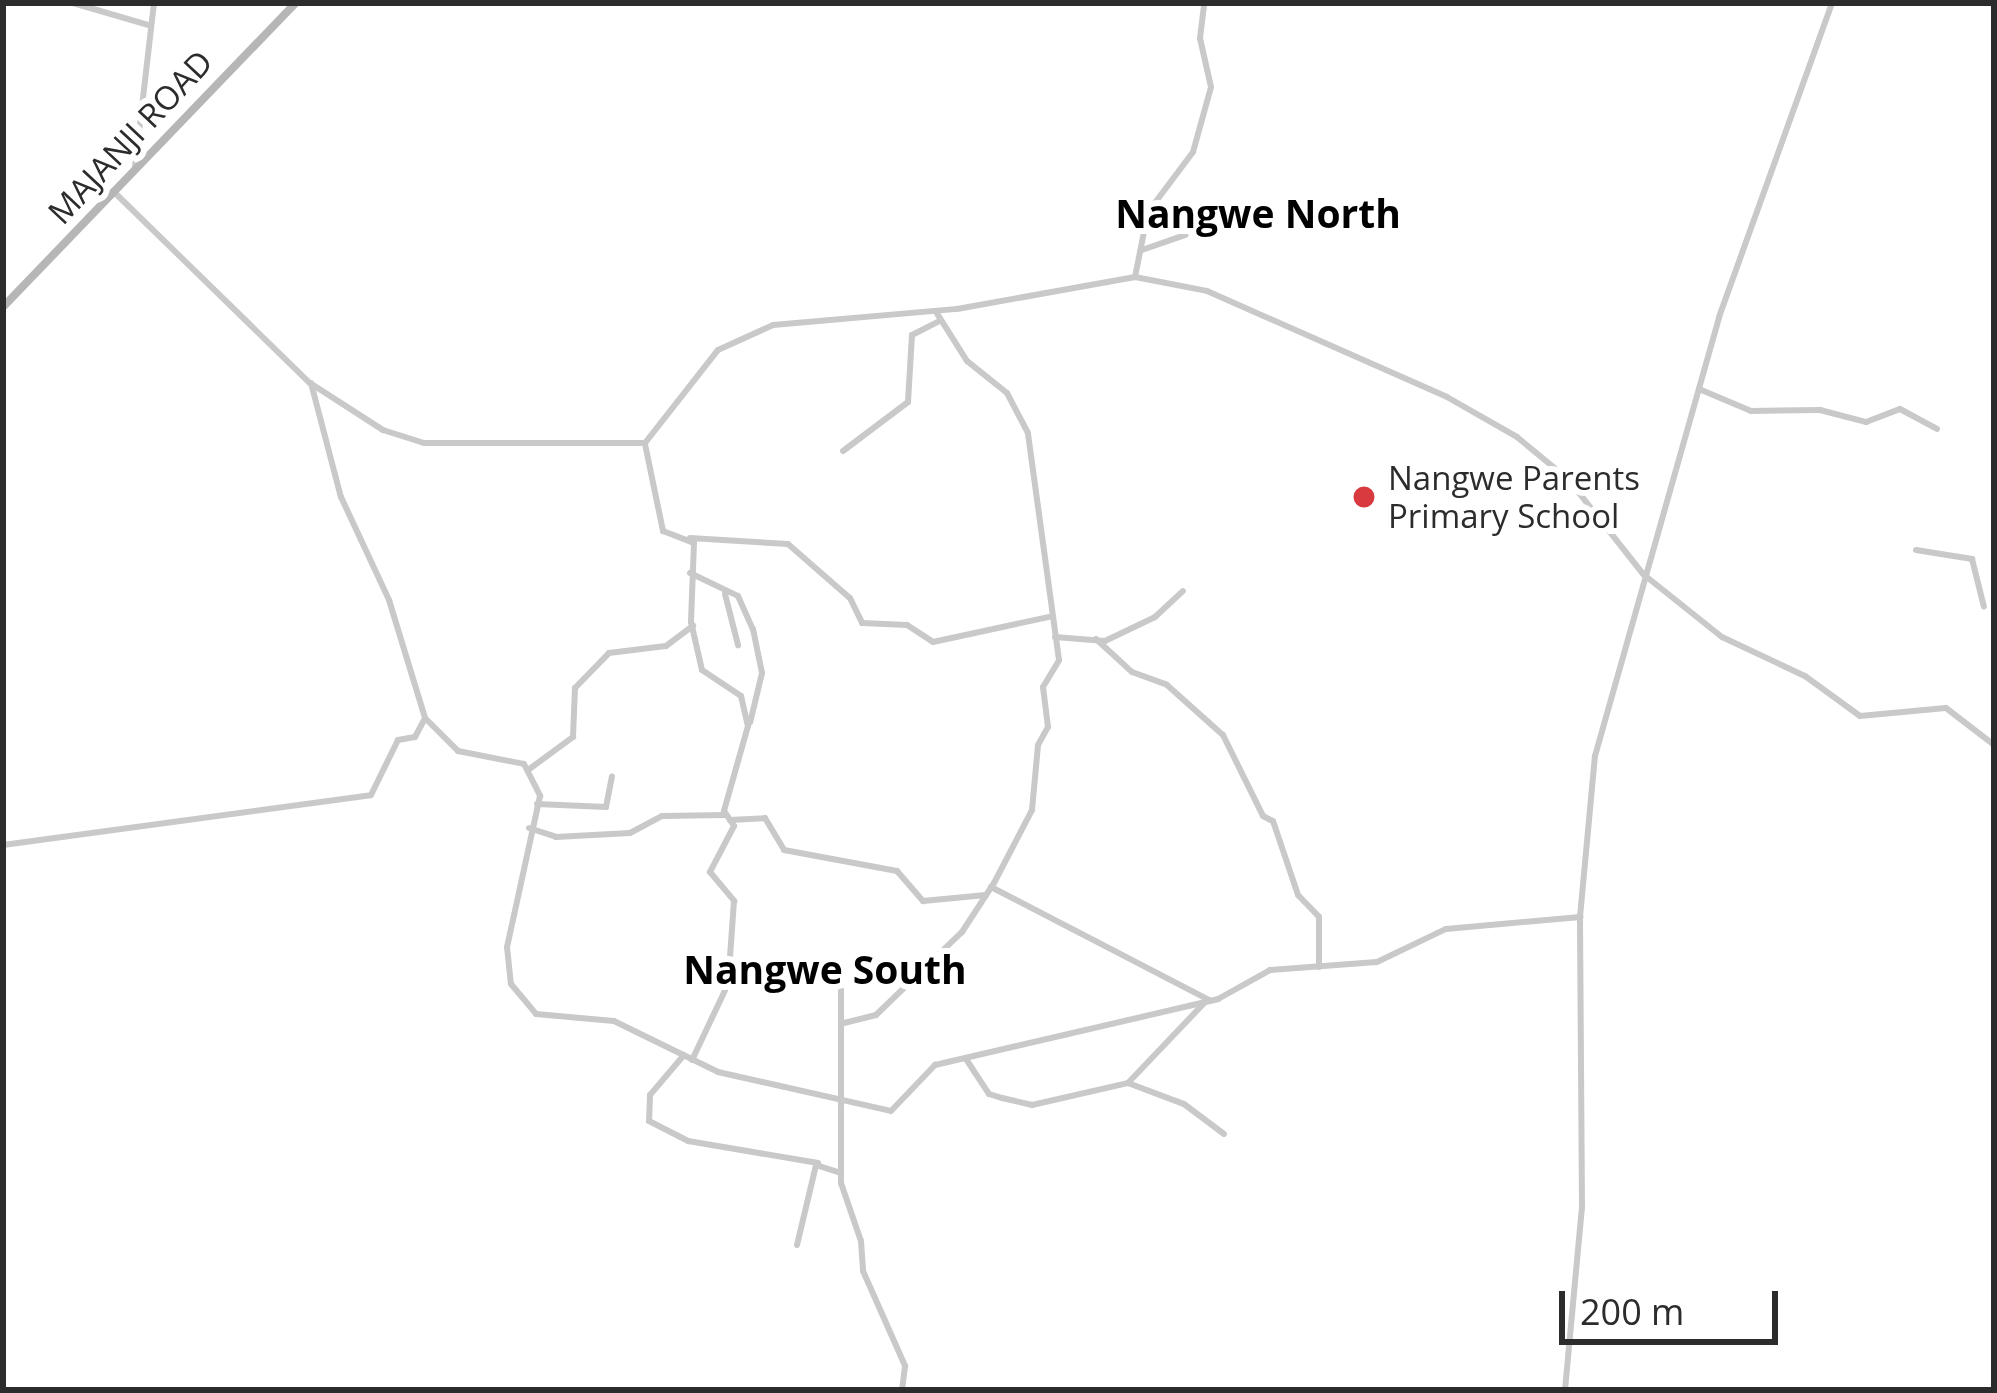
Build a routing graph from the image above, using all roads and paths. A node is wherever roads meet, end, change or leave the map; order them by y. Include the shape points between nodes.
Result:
1 (73, 3) edge
2 (154, 3) edge
3 (296, 3) edge
4 (1204, 3) edge
5 (1832, 3) edge
6 (148, 26) junction
7 (135, 167) junction
8 (113, 191) junction
9 (1185, 235) dead end
10 (1142, 250) junction
11 (1135, 278) junction
12 (3, 307) edge
13 (937, 316) junction
14 (310, 382) junction
15 (1699, 389) junction
16 (1937, 429) dead end
17 (645, 443) junction
18 (843, 451) dead end
19 (690, 538) junction
20 (1916, 550) dead end
21 (690, 573) junction
22 (1643, 574) junction
23 (1994, 591) edge
24 (1184, 592) dead end
25 (725, 594) junction
26 (1981, 596) junction
27 (1984, 607) dead end
28 (1050, 617) junction
29 (693, 626) junction
30 (1055, 638) junction
31 (1096, 639) junction
32 (738, 645) dead end
33 (424, 718) junction
34 (748, 726) junction
35 (1994, 745) edge
36 (528, 770) junction
37 (612, 778) dead end
38 (537, 804) junction
39 (727, 818) junction
40 (529, 828) junction
41 (3, 845) edge
42 (989, 891) junction
43 (1580, 917) junction
44 (1319, 968) junction
45 (841, 990) dead end
46 (1208, 1001) junction
47 (844, 1023) junction
48 (688, 1058) junction
49 (966, 1059) junction
50 (1128, 1083) junction
51 (844, 1106) junction
52 (1224, 1134) dead end
53 (818, 1163) junction
54 (840, 1173) junction
55 (797, 1245) dead end
56 (902, 1390) edge
57 (1565, 1390) edge

1 - 6 street
2 - 6 street
3 - 7 main road, MAJANJI ROAD
4 - 10 street via 1200,38 1211,87 1192,152 1148,212
5 - 15 street via 1745,233
6 - 7 street
7 - 8 main road, MAJANJI ROAD
8 - 12 main road, MAJANJI ROAD
8 - 14 street
9 - 10 street
10 - 11 street
11 - 13 street
11 - 22 street via 1208,291 1504,428 1568,479
13 - 17 street via 753,329 718,350
13 - 18 street via 912,335 908,403
13 - 28 street via 967,361 1007,393 1028,433
14 - 17 street via 383,430 424,443
14 - 33 street via 341,497 389,600
15 - 16 street via 1751,411 1820,410 1866,422 1900,409
15 - 22 street
17 - 19 street via 663,530
19 - 21 street
19 - 28 street via 788,544 850,598 862,623 907,625 933,642
20 - 26 street via 1972,560
21 - 25 street
21 - 29 street
22 - 35 street via 1722,637 1804,676 1860,716 1946,708
22 - 43 street via 1591,777
23 - 26 street
24 - 31 street via 1143,624
25 - 32 street
25 - 34 street via 742,601 763,673
26 - 27 street
28 - 30 street
29 - 34 street via 704,676 741,696
29 - 36 street via 666,646 608,652 574,688 573,737
30 - 31 street
30 - 42 street via 1059,660 1042,687 1048,727 1038,745 1032,810
31 - 44 street via 1132,672 1167,685 1223,735 1264,818 1273,820 1298,895 1319,917
33 - 36 street via 458,751 516,759
33 - 41 street via 415,737 398,740 371,795
34 - 39 street
36 - 38 street
37 - 38 street via 606,807
38 - 40 street
39 - 40 street via 662,816 630,833 556,837
39 - 42 street via 765,818 784,850 897,871 923,901
39 - 48 street via 734,826 710,872 729,885 734,901 726,992 710,1009 703,1047
40 - 48 street via 507,947 517,996 536,1014 614,1021
42 - 46 street
42 - 47 street via 962,932 876,1016
43 - 44 street via 1445,929 1377,962
43 - 57 street via 1582,1208
44 - 46 street via 1270,970
45 - 47 street
46 - 49 street
46 - 50 street
47 - 51 street
48 - 51 street
48 - 53 street via 650,1095 649,1121 688,1142
49 - 50 street via 989,1094 1024,1104
49 - 51 street via 929,1070 897,1109
50 - 52 street via 1184,1104
51 - 54 street
53 - 54 street
53 - 55 street
54 - 56 street via 862,1271 905,1366

